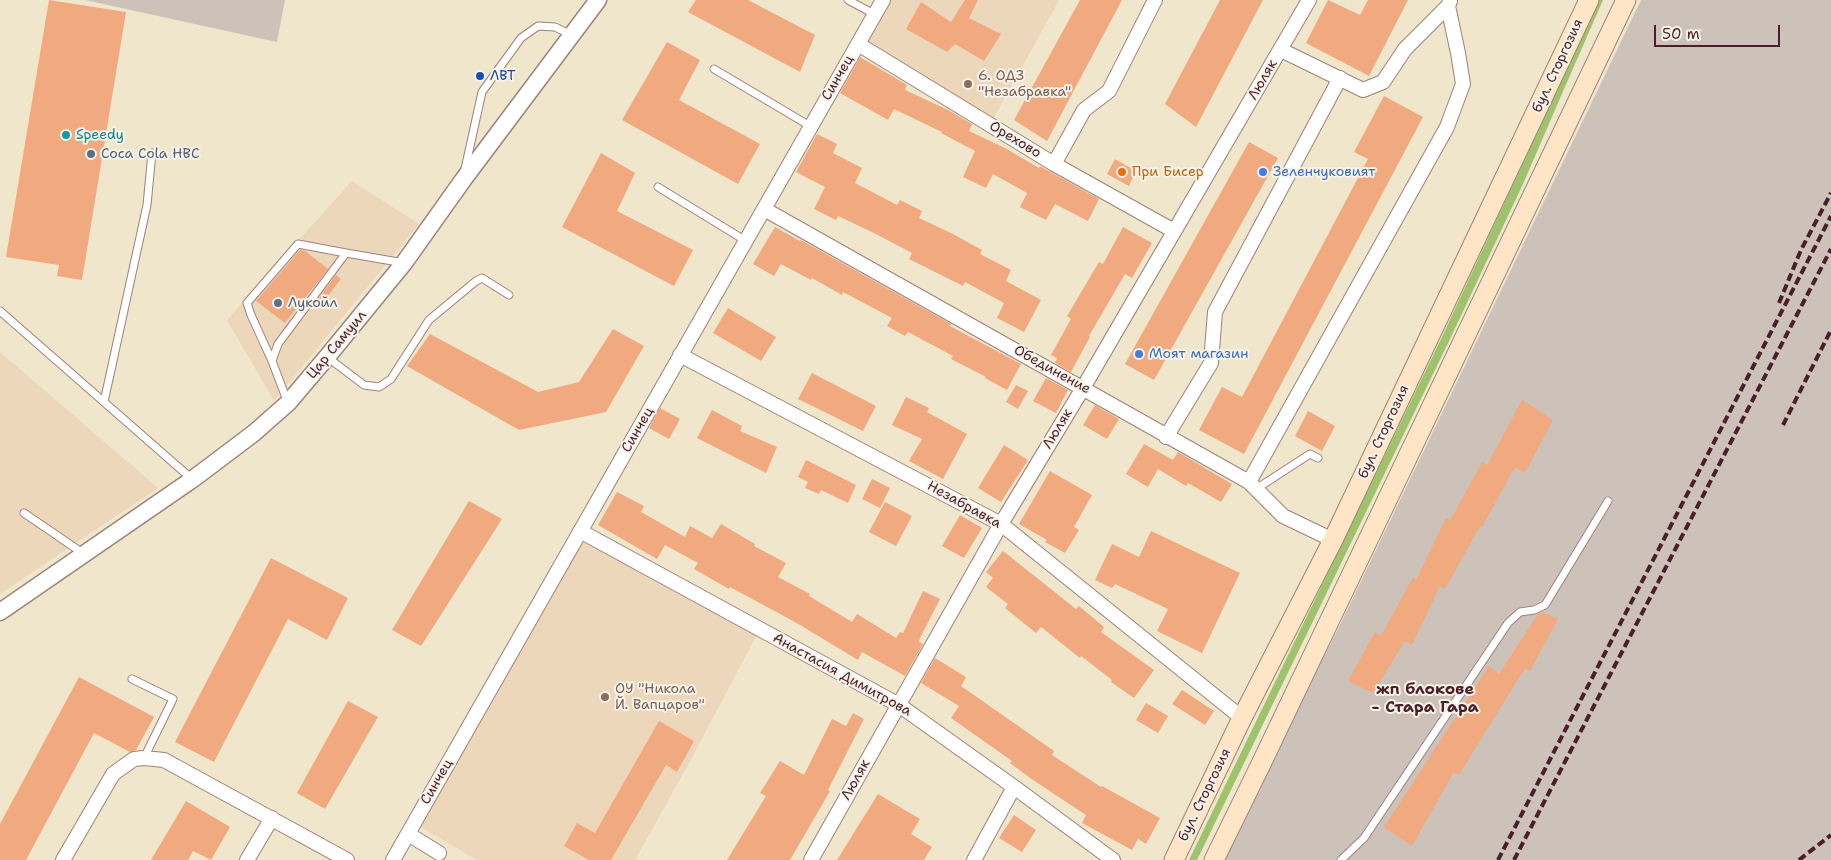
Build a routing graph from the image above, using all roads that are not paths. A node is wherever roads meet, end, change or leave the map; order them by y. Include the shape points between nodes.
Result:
1 (598, 0) edge
2 (848, 0) edge
3 (883, 0) edge
4 (1155, 0) edge
5 (1309, 0) edge
6 (1588, 0) edge
7 (1626, 0) edge
8 (1449, 3) edge
9 (874, 14) junction
10 (572, 36) junction
11 (858, 44) junction
12 (1281, 50) junction
13 (714, 69) dead end
14 (1340, 78) junction
15 (810, 126) junction
16 (152, 153) dead end
17 (1054, 164) junction
18 (463, 180) junction
19 (658, 188) dead end
20 (764, 209) junction
21 (1174, 231) junction
22 (746, 241) junction
23 (346, 253) junction
24 (404, 263) junction
25 (509, 295) dead end
26 (0, 311) edge
27 (680, 355) junction
28 (328, 358) junction
29 (272, 360) junction
30 (1083, 388) junction
31 (104, 402) junction
32 (288, 403) junction
33 (1166, 437) junction
34 (1318, 458) dead end
35 (193, 480) junction
36 (1252, 485) junction
37 (1608, 500) dead end
38 (24, 513) dead end
39 (1001, 524) junction
40 (580, 531) junction
41 (1333, 540) junction
42 (85, 554) junction
43 (0, 612) edge
44 (132, 679) dead end
45 (899, 705) junction
46 (1242, 718) junction
47 (144, 758) junction
48 (1014, 787) junction
49 (272, 818) junction
50 (408, 834) junction
51 (439, 854) dead end
52 (62, 860) edge
53 (247, 860) edge
54 (347, 860) edge
55 (393, 860) edge
56 (811, 860) edge
57 (974, 860) edge
58 (1113, 860) edge
59 (1174, 860) edge
60 (1214, 860) edge
61 (1341, 860) edge

1 - 10 street, Цар Самуил
2 - 9 lane
3 - 9 street, Синчец
4 - 17 street via 1109,91 1084,110
5 - 12 street, Люляк
6 - 41 main road, бул. Сторгозия
7 - 60 main road
8 - 14 street via 1405,49 1383,82 1363,90
8 - 36 street via 1463,84 1447,127
9 - 11 street, Синчец
10 - 18 street, Цар Самуил
10 - 18 lane via 555,27 538,26 521,38 482,92
11 - 15 street, Синчец
11 - 17 street, Орехово
12 - 14 street
12 - 21 street, Люляк
13 - 15 lane
14 - 33 street via 1215,312 1211,363
15 - 20 street, Синчец
16 - 31 lane via 147,205
17 - 21 street, Орехово
18 - 24 street, Цар Самуил
19 - 22 lane
20 - 22 street, Синчец
20 - 30 street, Обединение
21 - 30 street, Люляк
22 - 27 street, Синчец
23 - 24 lane
23 - 29 lane via 278,344
23 - 29 lane via 298,244 248,304
24 - 28 street, Цар Самуил
25 - 28 lane via 482,278 476,281 429,320 391,379 379,387 364,385
26 - 31 lane
27 - 39 street, Незабравка
27 - 40 street, Синчец
28 - 32 street, Цар Самуил
29 - 32 lane
30 - 33 street, Обединение
30 - 39 street, Люляк
31 - 35 lane
32 - 35 street, Цар Самуил via 254,434
33 - 36 street, Обединение
34 - 36 lane via 1310,454
35 - 42 street, Цар Самуил
36 - 41 street, Обединение via 1283,516
37 - 61 lane via 1545,605 1520,612 1508,623 1364,838
38 - 42 lane
39 - 45 street, Люляк
39 - 46 street, Незабравка
40 - 45 street, Анастасия Димитрова
40 - 50 street, Синчец
41 - 46 main road, бул. Сторгозия
42 - 43 street, Цар Самуил
44 - 47 lane via 173,699
45 - 48 street, Анастасия Димитрова
45 - 56 street, Люляк
46 - 59 main road, бул. Сторгозия
47 - 49 street via 164,760
47 - 52 street via 134,759 113,774
48 - 57 street
48 - 58 street, Анастасия Димитрова
49 - 53 street
49 - 54 street
50 - 51 street
50 - 55 street, Синчец

